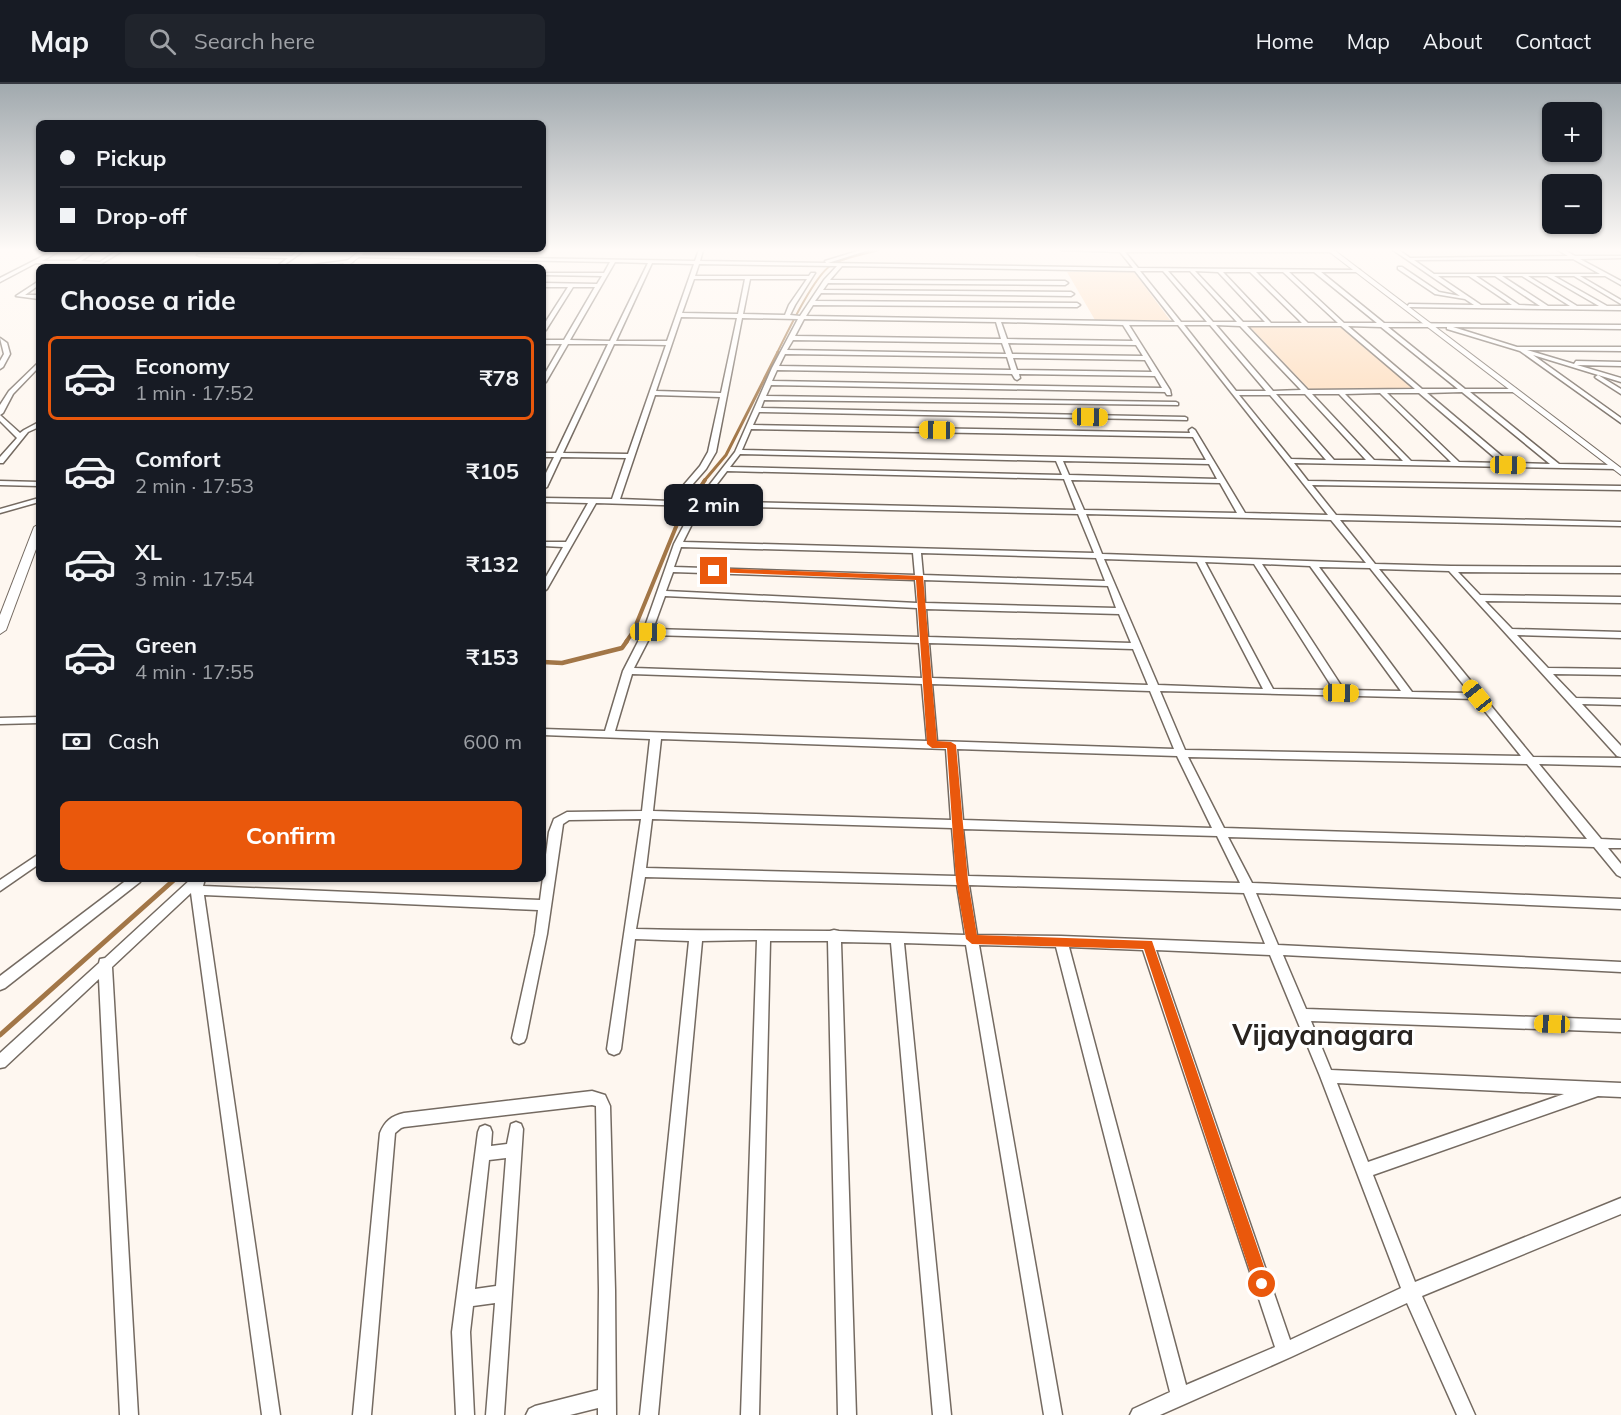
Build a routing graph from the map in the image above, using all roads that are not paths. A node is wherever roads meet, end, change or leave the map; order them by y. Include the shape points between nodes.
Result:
1 (554, 312) edge
2 (584, 312) edge
3 (626, 312) edge
4 (681, 312) edge
5 (741, 312) edge
6 (789, 312) edge
7 (805, 312) edge
8 (1082, 312) edge
9 (1171, 312) edge
10 (1200, 312) edge
11 (1230, 312) edge
12 (1259, 312) edge
13 (1294, 312) edge
14 (1329, 312) edge
15 (1366, 312) edge
16 (1415, 312) edge
17 (1416, 312) edge
18 (1601, 312) edge
19 (1621, 314) edge
20 (680, 315) junction
21 (740, 316) junction
22 (787, 317) junction
23 (802, 317) junction
24 (998, 321) junction
25 (1089, 322) junction
26 (1125, 323) junction
27 (1269, 323) junction
28 (1180, 324) junction
29 (1210, 324) junction
30 (1241, 324) junction
31 (1306, 324) junction
32 (1342, 324) junction
33 (1380, 324) junction
34 (1431, 324) junction
35 (546, 325) edge
36 (1621, 327) edge
37 (790, 338) junction
38 (0, 340) edge
39 (546, 342) edge
40 (1005, 342) junction
41 (566, 343) junction
42 (1137, 343) junction
43 (611, 344) junction
44 (669, 344) junction
45 (1519, 348) junction
46 (1621, 349) edge
47 (784, 352) junction
48 (1009, 356) junction
49 (1146, 358) junction
50 (546, 362) edge
51 (555, 362) junction
52 (1563, 363) junction
53 (1621, 364) edge
54 (0, 367) edge
55 (36, 367) edge
56 (775, 368) junction
57 (1588, 370) junction
58 (1015, 372) junction
59 (1156, 374) junction
60 (546, 377) edge
61 (1621, 378) edge
62 (769, 383) junction
63 (1020, 387) junction
64 (1167, 390) junction
65 (1514, 390) junction
66 (1464, 391) junction
67 (1422, 392) junction
68 (1621, 392) edge
69 (651, 393) junction
70 (1235, 393) junction
71 (1383, 393) junction
72 (1275, 394) junction
73 (1308, 394) junction
74 (1342, 394) junction
75 (723, 395) junction
76 (762, 398) junction
77 (1176, 404) junction
78 (757, 411) junction
79 (0, 415) edge
80 (1185, 419) junction
81 (1621, 421) edge
82 (36, 426) edge
83 (750, 427) junction
84 (1194, 435) junction
85 (20, 436) junction
86 (738, 452) junction
87 (546, 455) edge
88 (558, 455) junction
89 (630, 456) junction
90 (1059, 459) junction
91 (0, 461) edge
92 (1287, 461) junction
93 (1210, 462) junction
94 (1332, 462) junction
95 (1372, 462) junction
96 (1409, 463) junction
97 (1457, 464) junction
98 (1508, 465) junction
99 (1557, 466) junction
100 (1619, 467) edge
101 (726, 469) junction
102 (1066, 477) junction
103 (546, 481) edge
104 (1222, 481) junction
105 (0, 483) edge
106 (1305, 483) junction
107 (36, 484) edge
108 (1621, 489) edge
109 (546, 500) edge
110 (36, 501) edge
111 (593, 502) junction
112 (615, 502) junction
113 (672, 503) junction
114 (699, 504) junction
115 (0, 511) edge
116 (1083, 514) junction
117 (1243, 516) junction
118 (1335, 520) junction
119 (1621, 524) edge
120 (36, 535) edge
121 (546, 544) edge
122 (678, 544) junction
123 (569, 545) junction
124 (918, 551) junction
125 (1100, 556) junction
126 (1200, 560) junction
127 (1257, 563) junction
128 (1313, 564) junction
129 (1372, 566) junction
130 (669, 569) junction
131 (1451, 569) junction
132 (1621, 570) edge
133 (548, 574) edge
134 (920, 578) junction
135 (1110, 584) junction
136 (661, 593) junction
137 (1479, 598) junction
138 (1621, 600) edge
139 (922, 606) junction
140 (1121, 611) junction
141 (0, 630) edge
142 (648, 632) junction
143 (1510, 632) junction
144 (1621, 635) edge
145 (925, 639) junction
146 (1136, 646) junction
147 (628, 671) junction
148 (1546, 671) junction
149 (1621, 672) edge
150 (927, 681) junction
151 (1154, 688) junction
152 (1270, 692) junction
153 (1341, 693) junction
154 (1409, 695) junction
155 (1477, 696) junction
156 (1573, 701) junction
157 (1621, 702) edge
158 (36, 720) edge
159 (0, 721) edge
160 (546, 732) edge
161 (609, 734) junction
162 (656, 735) junction
163 (932, 744) junction
164 (951, 745) junction
165 (1181, 753) junction
166 (1621, 753) edge
167 (1529, 759) junction
168 (1621, 762) edge
169 (645, 815) junction
170 (957, 824) junction
171 (1221, 831) junction
172 (1597, 843) junction
173 (1621, 844) edge
174 (36, 860) edge
175 (640, 872) junction
176 (1621, 872) edge
177 (962, 881) junction
178 (132, 882) edge
179 (197, 884) edge
180 (0, 885) edge
181 (1248, 888) junction
182 (1621, 904) edge
183 (544, 905) junction
184 (629, 934) junction
185 (764, 934) junction
186 (834, 935) junction
187 (696, 936) junction
188 (897, 938) junction
189 (972, 939) junction
190 (1061, 941) junction
191 (1148, 945) junction
192 (1273, 948) junction
193 (105, 963) junction
194 (1621, 967) edge
195 (0, 984) edge
196 (1301, 1015) junction
197 (1621, 1026) edge
198 (519, 1038) dead end
199 (614, 1049) dead end
200 (0, 1062) edge
201 (1327, 1076) junction
202 (1600, 1089) junction
203 (1621, 1090) edge
204 (516, 1129) dead end
205 (485, 1132) dead end
206 (514, 1150) junction
207 (482, 1154) junction
208 (1363, 1171) junction
209 (1621, 1206) edge
210 (1411, 1292) junction
211 (504, 1293) junction
212 (465, 1299) junction
213 (1285, 1351) junction
214 (608, 1396) junction
215 (1180, 1397) junction
216 (129, 1415) edge
217 (271, 1415) edge
218 (362, 1415) edge
219 (465, 1415) edge
220 (495, 1415) edge
221 (535, 1415) edge
222 (607, 1415) edge
223 (649, 1415) edge
224 (750, 1415) edge
225 (847, 1415) edge
226 (942, 1415) edge
227 (1053, 1415) edge
228 (1139, 1415) edge
229 (1466, 1415) edge

1 - 35 street
2 - 41 street
3 - 43 street
4 - 20 street
5 - 21 street
6 - 22 street
7 - 23 street
8 - 25 street
9 - 28 street
10 - 29 street
11 - 30 street
12 - 27 street
13 - 31 street
14 - 32 street
15 - 33 street
16 - 34 street
17 - 34 street
18 - 19 street
20 - 21 street
20 - 44 street
21 - 22 street
21 - 75 street
22 - 23 street
23 - 24 street
23 - 37 street
24 - 25 street
24 - 40 street
25 - 26 street
26 - 28 street
26 - 42 street
27 - 30 street
27 - 31 street
28 - 29 street
28 - 70 street
29 - 30 street
29 - 72 street
30 - 73 street
31 - 32 street
32 - 33 street
32 - 67 street
33 - 34 street
33 - 66 street
34 - 36 street
34 - 45 street
34 - 65 street
34 - 100 street
37 - 40 street
37 - 47 street
38 - 54 street via 7,354
39 - 41 street
40 - 42 street
40 - 48 street
41 - 43 street
41 - 51 street
42 - 49 street
43 - 44 street
43 - 88 street
44 - 69 street
45 - 46 street
45 - 52 street
45 - 81 street
47 - 48 street
47 - 56 street
48 - 49 street
48 - 58 street
49 - 59 street
50 - 51 street
51 - 60 street
52 - 53 street
52 - 57 street
55 - 79 street via 2,407
56 - 58 street
56 - 62 street
57 - 61 street
57 - 68 street
58 - 59 street
58 - 63 street
59 - 64 street
62 - 63 street
62 - 76 street
63 - 64 street
64 - 77 street
65 - 66 street
65 - 100 street
66 - 67 street
66 - 99 street
67 - 71 street
67 - 98 street
69 - 75 street
69 - 89 street
70 - 72 street
70 - 92 street
71 - 74 street
71 - 97 street
72 - 73 street
72 - 94 street
73 - 74 street
73 - 95 street
74 - 96 street
75 - 113 street via 712,452
76 - 77 street
76 - 78 street
77 - 80 street
78 - 80 street
78 - 83 street
79 - 85 street
80 - 84 street
82 - 85 street
83 - 84 street
83 - 86 street
84 - 93 street
85 - 91 street
86 - 90 street
86 - 101 street
87 - 88 street
88 - 89 street
88 - 103 street
89 - 112 street
90 - 93 street
90 - 102 street
92 - 94 street
92 - 106 street
93 - 104 street
94 - 95 street
95 - 96 street
96 - 97 street
97 - 98 street
98 - 99 street
99 - 100 street
101 - 102 street
101 - 114 street
102 - 104 street
102 - 116 street
104 - 117 street
105 - 107 street
106 - 108 street
106 - 118 street
109 - 111 street
110 - 115 street
111 - 112 street
111 - 123 street
112 - 113 street
113 - 114 street
114 - 116 street
114 - 122 street
116 - 117 street
116 - 125 street
117 - 118 street
118 - 119 street
118 - 129 street
120 - 141 street
121 - 123 street
122 - 124 street
122 - 130 street
123 - 133 street
124 - 125 street
124 - 134 street
125 - 126 street
125 - 135 street
126 - 127 street
126 - 152 street
127 - 128 street
127 - 153 street
128 - 129 street
128 - 154 street
129 - 131 street
129 - 155 street
130 - 134 street
130 - 136 street
131 - 132 street
131 - 137 street
134 - 135 street
134 - 139 street
135 - 140 street
136 - 139 street
136 - 142 street
137 - 138 street
137 - 143 street
139 - 140 street
139 - 145 street
140 - 146 street
142 - 145 street
142 - 147 street
143 - 144 street
143 - 148 street
145 - 146 street
145 - 150 street
146 - 151 street
147 - 150 street
147 - 161 street
148 - 149 street
148 - 156 street
150 - 151 street
150 - 163 street
151 - 152 street
151 - 165 street
152 - 153 street
153 - 154 street
154 - 155 street
155 - 167 street
156 - 157 street
156 - 166 street
158 - 159 street
160 - 161 street
161 - 162 street
162 - 163 street
162 - 169 street
163 - 164 street
164 - 165 street
164 - 170 street
165 - 167 street
165 - 171 street
167 - 168 street
167 - 172 street
169 - 170 street
169 - 175 street
169 - 183 street via 575,815 562,819 555,832
170 - 171 street
170 - 177 street
171 - 172 street
171 - 181 street
172 - 173 street
172 - 176 street
174 - 180 street
175 - 177 street
175 - 184 street
177 - 181 street
177 - 189 street
178 - 195 street
179 - 183 street
179 - 193 street
179 - 217 street
181 - 182 street
181 - 192 street
183 - 198 street
184 - 187 street
184 - 199 street
185 - 186 street
185 - 187 street
185 - 224 street
186 - 188 street
186 - 225 street
187 - 223 street
188 - 189 street
188 - 226 street
189 - 190 street
189 - 227 street
190 - 191 street
190 - 215 street
191 - 192 street
191 - 213 street
192 - 194 street
192 - 196 street
193 - 200 street
193 - 216 street
196 - 197 street
196 - 201 street
201 - 202 street
201 - 208 street
202 - 203 street
202 - 208 street
204 - 206 street
205 - 207 street
206 - 207 street
206 - 211 street
207 - 212 street
208 - 210 street
209 - 210 street
210 - 213 street
210 - 229 street
211 - 212 street
211 - 220 street
212 - 219 street via 460,1332
213 - 215 street
214 - 218 street via 603,1106 600,1100 592,1098 396,1121 390,1126
214 - 221 street
214 - 222 street
215 - 228 street

